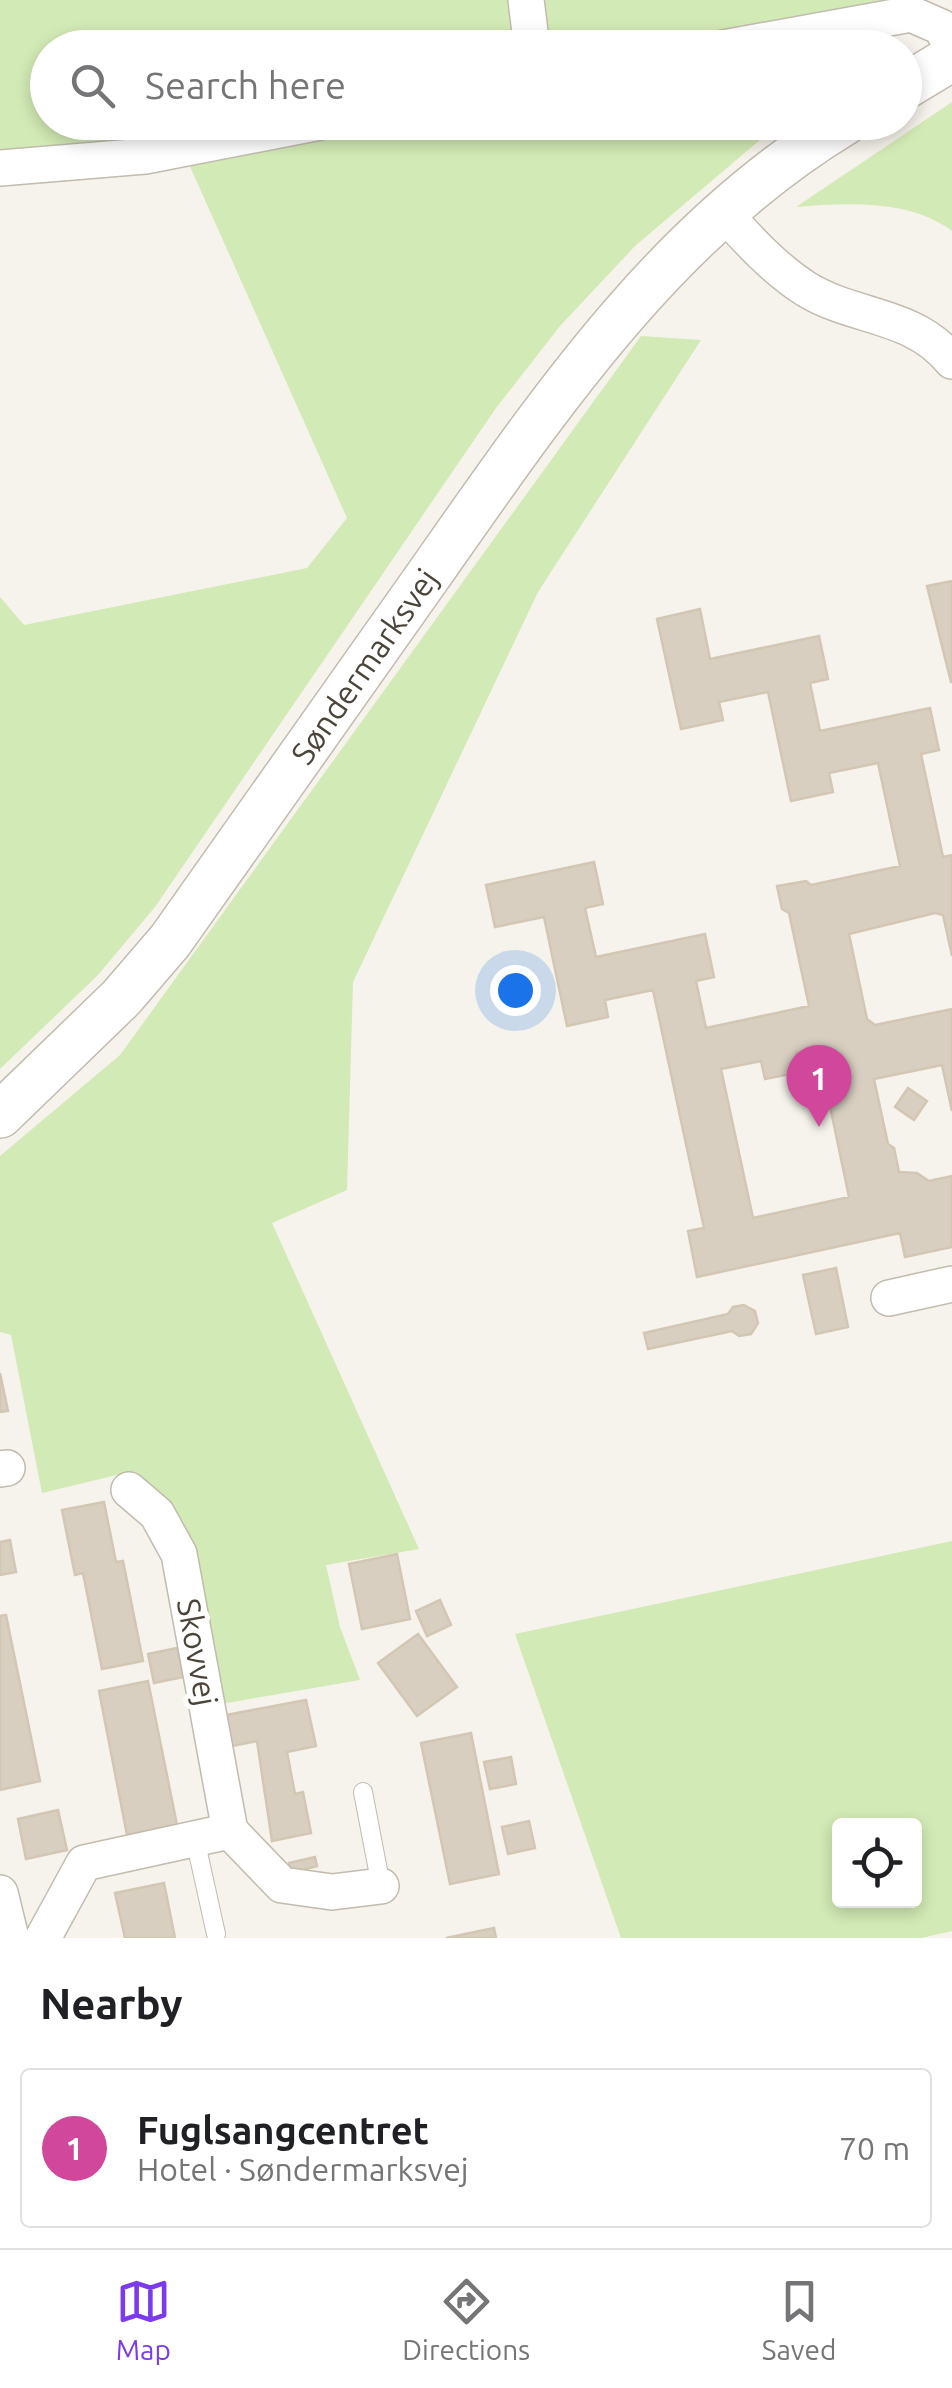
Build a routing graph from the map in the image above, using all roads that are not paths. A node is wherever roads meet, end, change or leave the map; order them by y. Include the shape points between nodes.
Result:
1 (526, 0) edge
2 (530, 30) edge
3 (822, 30) edge
4 (952, 47) edge
5 (952, 58) edge
6 (922, 76) edge
7 (227, 140) edge
8 (821, 140) edge
9 (0, 168) edge
10 (725, 214) junction
11 (952, 360) edge
12 (0, 1114) edge
13 (952, 1284) edge
14 (889, 1298) dead end
15 (129, 1490) dead end
16 (363, 1792) dead end
17 (230, 1832) junction
18 (196, 1839) junction
19 (381, 1886) joint
20 (0, 1893) edge
21 (216, 1934) dead end
22 (11, 1938) edge
23 (43, 1938) edge

1 - 2 street
3 - 4 street via 910,14 941,27
5 - 6 street
7 - 9 street via 144,156
8 - 10 street, Søndermarksvej
10 - 11 street via 808,290 904,322
10 - 12 street, Søndermarksvej via 675,256 573,370 170,940 121,998
13 - 14 street
15 - 17 street, Skovvej via 157,1514 180,1554
16 - 19 lane
17 - 18 street
17 - 19 street via 282,1886 332,1892
18 - 21 lane
18 - 23 street via 84,1863
20 - 22 street

